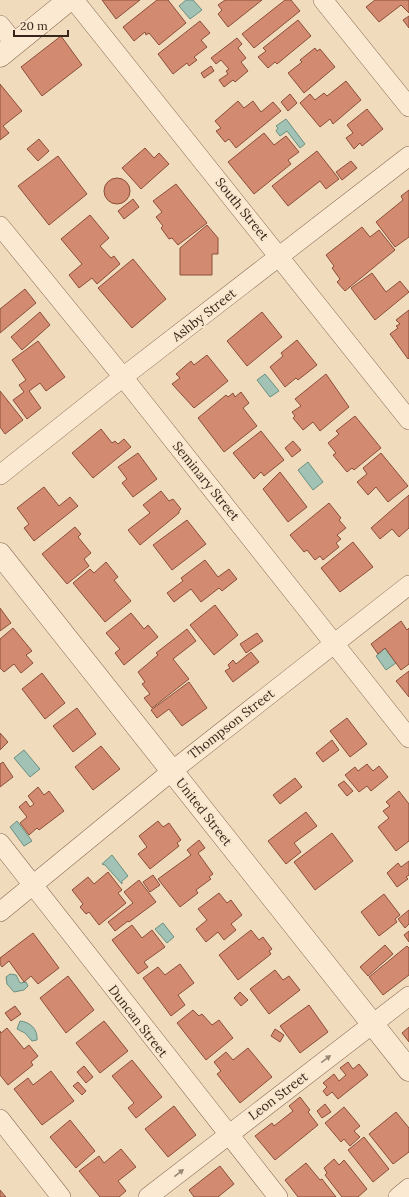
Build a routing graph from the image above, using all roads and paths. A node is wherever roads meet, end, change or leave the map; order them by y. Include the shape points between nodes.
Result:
1 (69, 0) edge
2 (74, 0) edge
3 (324, 0) edge
4 (0, 25) edge
5 (8, 50) edge
6 (409, 107) edge
7 (409, 156) edge
8 (0, 226) edge
9 (280, 256) junction
10 (123, 377) junction
11 (409, 420) edge
12 (0, 475) edge
13 (0, 554) edge
14 (409, 585) edge
15 (335, 642) junction
16 (409, 738) edge
17 (172, 771) junction
18 (0, 843) edge
19 (33, 886) junction
20 (0, 912) edge
21 (409, 996) edge
22 (372, 1024) junction
23 (409, 1070) edge
24 (0, 1118) edge
25 (227, 1135) junction
26 (409, 1188) edge
27 (61, 1197) edge
28 (148, 1197) edge
29 (278, 1197) edge
30 (398, 1197) edge

1 - 5 street
2 - 9 street, South Street
3 - 6 street
4 - 5 street
7 - 9 street, Ashby Street
8 - 10 street, Seminary Street
9 - 10 street, Ashby Street
9 - 11 street, South Street
10 - 12 street, Ashby Street
10 - 15 street, Seminary Street
13 - 17 street, United Street
14 - 15 street, Thompson Street
15 - 16 street, Seminary Street
15 - 17 street, Thompson Street
17 - 19 street, Thompson Street
17 - 22 street, United Street
18 - 19 street, Duncan Street
19 - 20 street, Thompson Street
19 - 25 street, Duncan Street
21 - 22 street, Leon Street
22 - 23 street, United Street
25 -> 22 street, Leon Street
24 - 27 street
28 -> 25 street, Leon Street
25 - 29 street, Duncan Street
26 - 30 street

